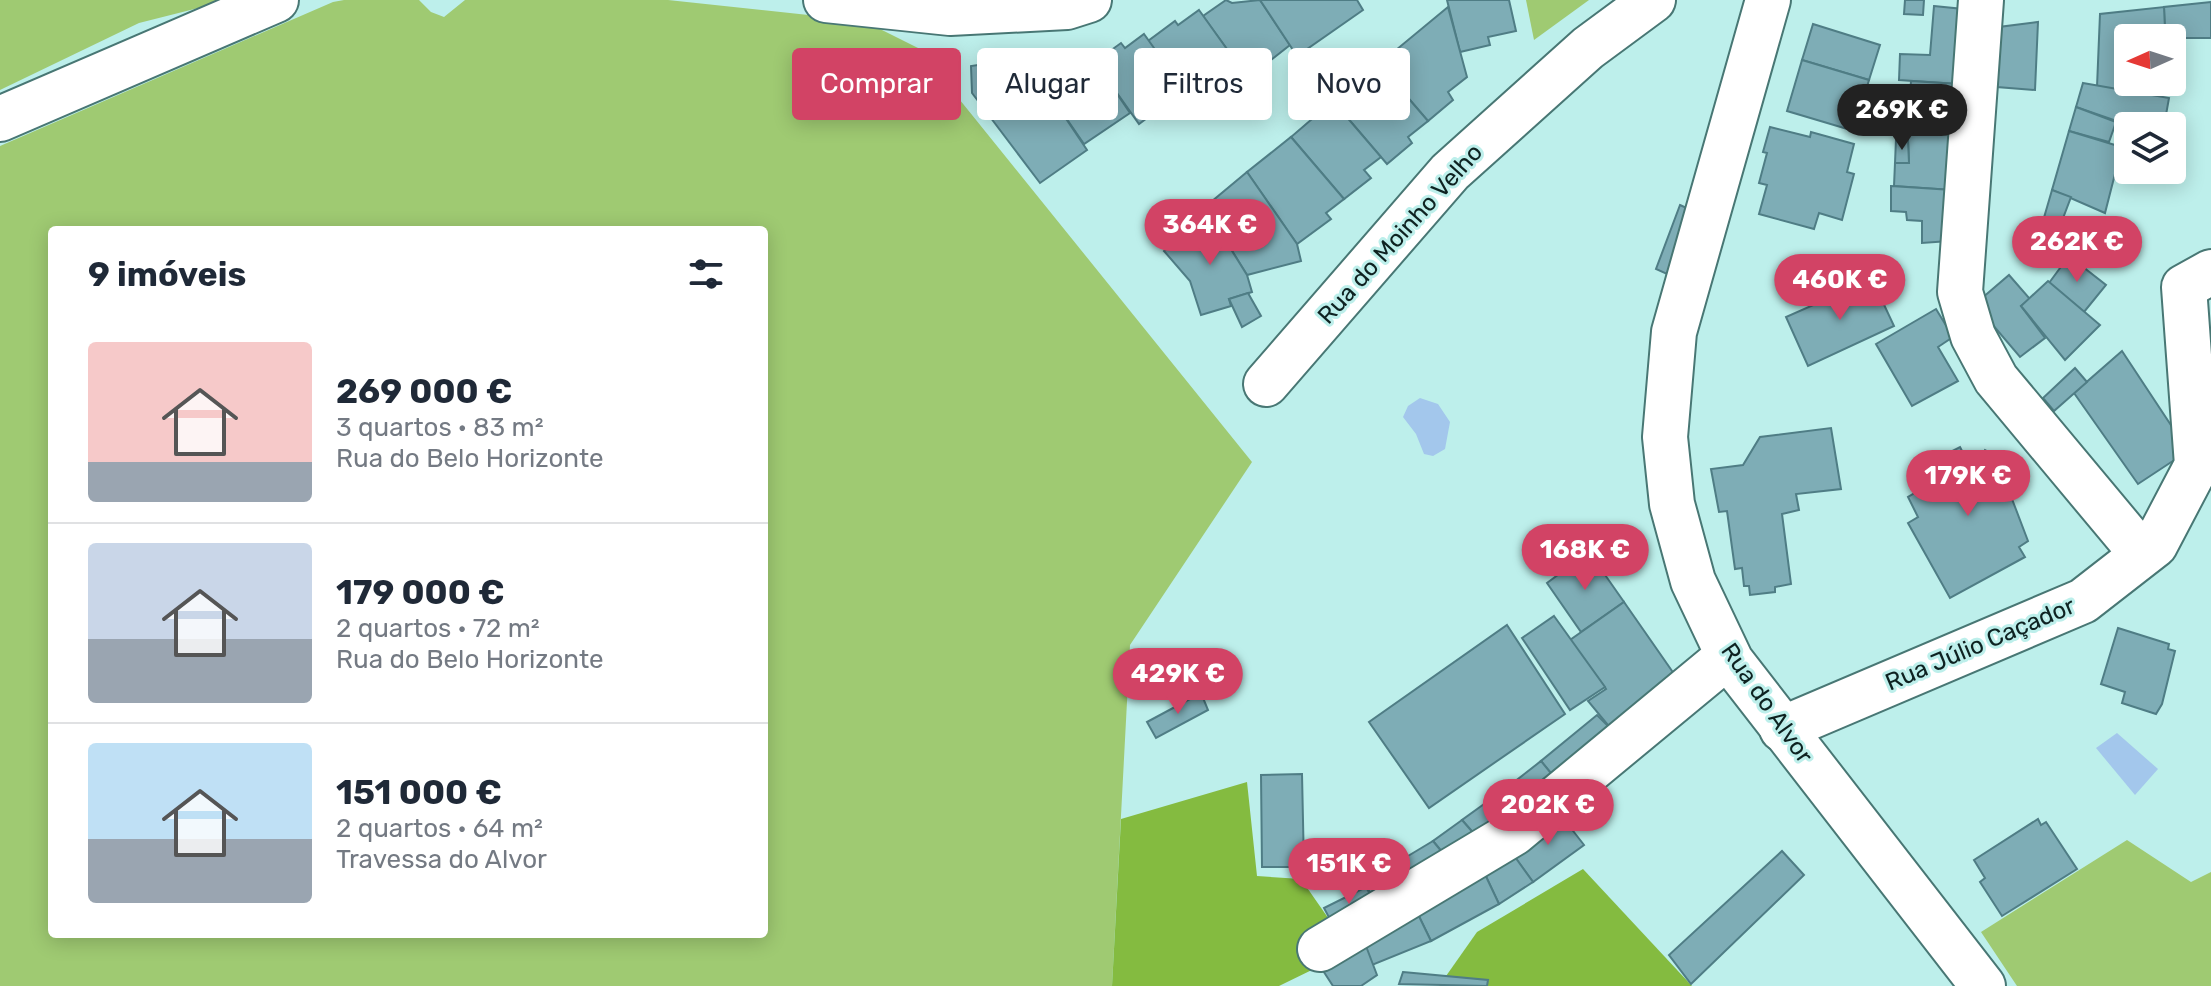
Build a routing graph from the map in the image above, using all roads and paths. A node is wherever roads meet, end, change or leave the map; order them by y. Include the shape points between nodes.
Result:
1 (276, 0) edge
2 (826, 0) edge
3 (1089, 0) edge
4 (1653, 0) edge
5 (1768, 0) edge
6 (1981, 0) edge
7 (0, 119) edge
8 (2211, 272) edge
9 (1266, 384) dead end
10 (2142, 554) junction
11 (1728, 656) junction
12 (1782, 729) junction
13 (1320, 949) dead end
14 (1983, 986) edge

1 - 7 street
2 - 3 street via 950,13 1067,7
4 - 9 street, Rua do Moinho Velho via 1588,48 1450,172
5 - 11 street, Rua do Alvor via 1674,332 1665,437 1672,504 1693,581
6 - 10 street via 1960,292 1973,336 1996,379
8 - 10 street, Rua Júlio Caçador via 2184,287 2197,465 2155,545
10 - 12 street, Rua Júlio Caçador via 2083,601
11 - 12 street, Rua do Alvor
11 - 13 street via 1514,833
12 - 14 street, Rua do Alvor

